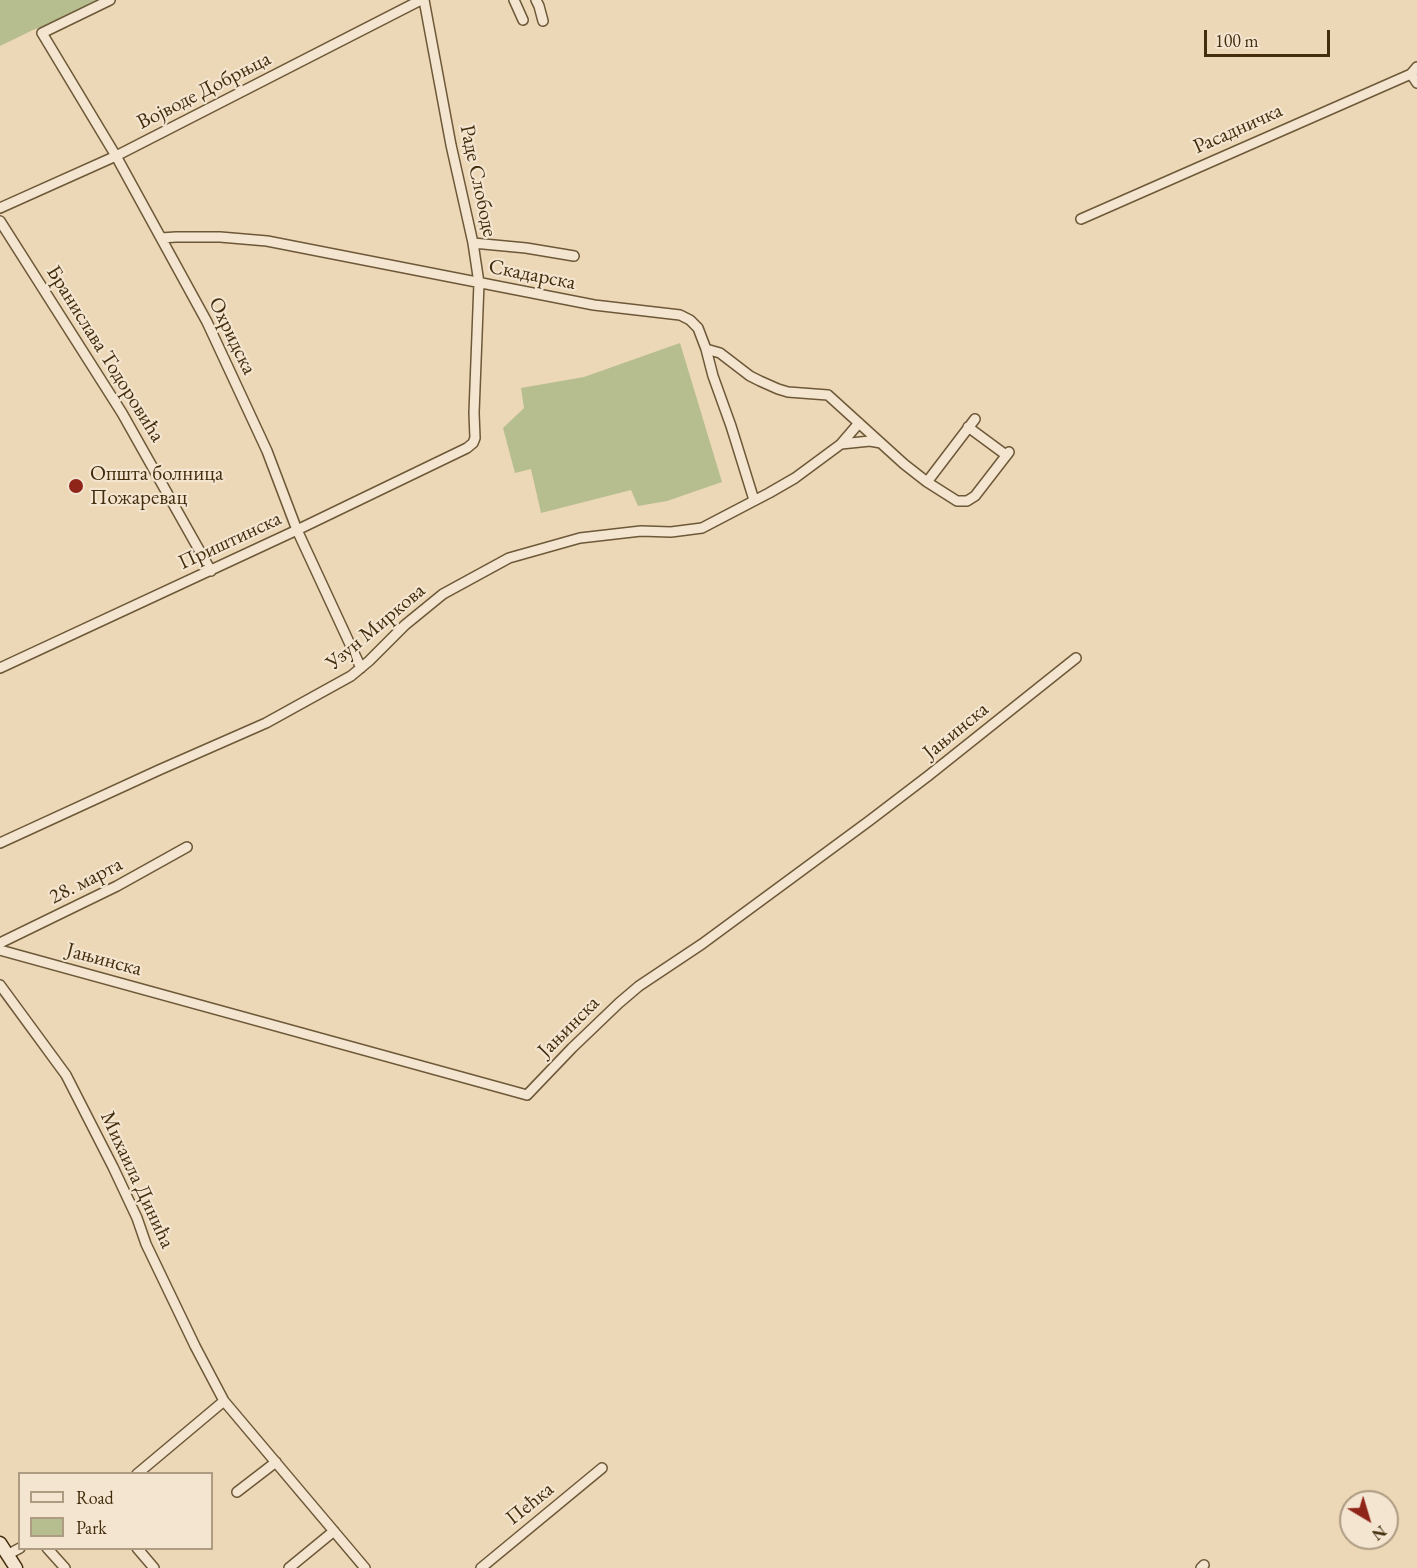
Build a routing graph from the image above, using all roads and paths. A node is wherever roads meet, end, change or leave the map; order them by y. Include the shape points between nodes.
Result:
1 (110, 0) edge
2 (422, 0) edge
3 (514, 0) edge
4 (536, 0) edge
5 (523, 20) dead end
6 (543, 21) dead end
7 (1414, 71) edge
8 (1417, 83) edge
9 (116, 156) junction
10 (0, 208) edge
11 (1081, 219) dead end
12 (0, 221) edge
13 (161, 238) junction
14 (473, 243) junction
15 (574, 256) dead end
16 (479, 283) junction
17 (706, 348) junction
18 (975, 419) dead end
19 (859, 423) junction
20 (968, 427) junction
21 (473, 443) joint
22 (882, 443) junction
23 (840, 444) junction
24 (927, 482) junction
25 (754, 500) junction
26 (297, 530) junction
27 (211, 571) junction
28 (1076, 658) dead end
29 (0, 668) edge
30 (361, 668) junction
31 (0, 843) edge
32 (187, 847) dead end
33 (0, 943) edge
34 (0, 950) edge
35 (0, 985) edge
36 (224, 1401) junction
37 (276, 1462) junction
38 (602, 1468) dead end
39 (138, 1472) edge
40 (237, 1492) dead end
41 (334, 1531) junction
42 (0, 1544) edge
43 (18, 1549) edge
44 (49, 1550) edge
45 (139, 1550) edge
46 (7, 1555) junction
47 (16, 1568) edge
48 (64, 1568) edge
49 (154, 1568) edge
50 (289, 1568) edge
51 (365, 1568) edge
52 (480, 1568) edge

1 - 9 street, Охридска via 42,33
2 - 9 street, Војводе Добрњца
2 - 14 street, Раде Слободе
3 - 5 street
4 - 6 street
7 - 8 street, Расадничка
7 - 11 street, Расадничка
9 - 10 street, Војводе Добрњца
9 - 13 street, Охридска
12 - 27 street, Бранислава Тодоровића via 116,403
13 - 16 street, Скадарска via 267,241
13 - 26 street, Охридска via 207,322 267,451
14 - 15 street
14 - 16 street, Раде Слободе
16 - 17 street, Скадарска via 594,305 680,315 698,328
16 - 21 street, Раде Слободе
17 - 19 street via 778,389 828,396
17 - 25 street, Скадарска
18 - 20 street
19 - 22 street
19 - 23 street, Узун Миркова
20 - 24 street
20 - 24 street via 1007,453 967,501 957,501
21 - 26 street, Приштинска
22 - 23 street
22 - 24 street
23 - 25 street, Узун Миркова via 795,478
25 - 30 street, Узун Миркова via 702,528 580,538 509,558 443,594
26 - 27 street, Приштинска
26 - 30 street, Охридска
27 - 29 street, Приштинска
28 - 34 street, Јањинска via 886,808 639,986 527,1095
30 - 31 street, Узун Миркова via 266,723
32 - 33 street, 28. марта
35 - 36 street, Михаила Динића via 66,1075
36 - 37 street
36 - 39 street
37 - 40 street
37 - 41 street
38 - 52 street, Пећка
41 - 50 street
41 - 51 street
42 - 46 main road
43 - 46 street
44 - 48 street
45 - 49 street
46 - 47 main road

